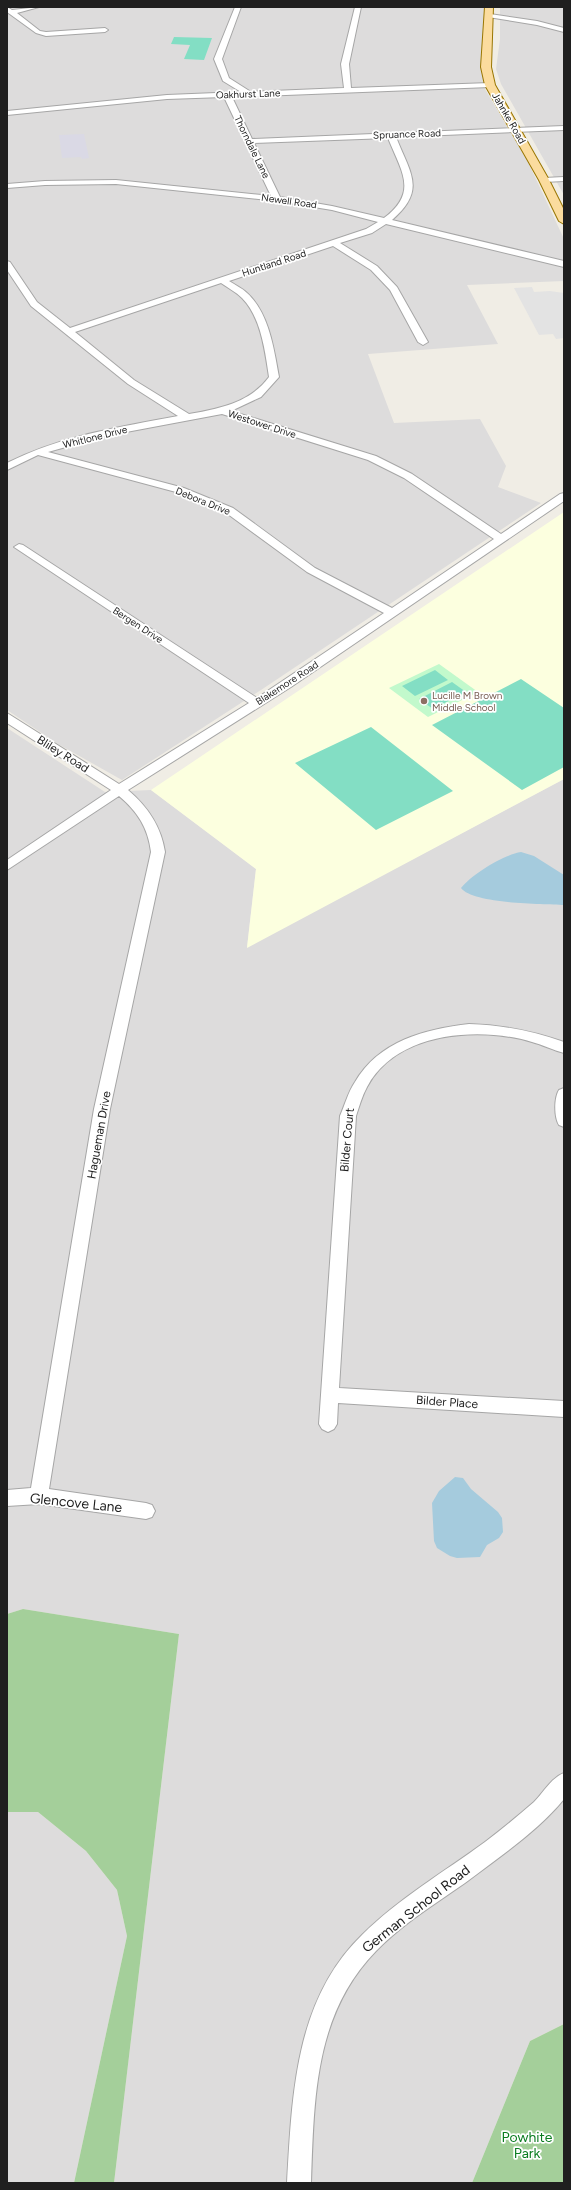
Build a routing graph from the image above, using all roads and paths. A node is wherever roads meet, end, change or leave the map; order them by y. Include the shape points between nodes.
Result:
1 (36, 7) edge
2 (238, 7) edge
3 (358, 7) edge
4 (10, 10) edge
5 (490, 11) edge
6 (106, 30) dead end
7 (564, 30) edge
8 (490, 85) junction
9 (348, 90) junction
10 (248, 93) junction
11 (227, 95) junction
12 (7, 113) edge
13 (564, 128) edge
14 (516, 130) junction
15 (391, 134) junction
16 (249, 141) junction
17 (564, 179) edge
18 (544, 180) junction
19 (7, 186) edge
20 (277, 199) junction
21 (387, 220) junction
22 (564, 221) edge
23 (334, 243) junction
24 (564, 264) edge
25 (8, 268) edge
26 (222, 280) junction
27 (67, 332) junction
28 (423, 342) dead end
29 (222, 411) junction
30 (187, 417) junction
31 (37, 452) junction
32 (7, 467) edge
33 (564, 496) edge
34 (501, 539) junction
35 (19, 547) dead end
36 (393, 613) junction
37 (257, 704) junction
38 (7, 717) edge
39 (121, 789) junction
40 (7, 866) edge
41 (564, 1048) edge
42 (564, 1094) edge
43 (564, 1121) edge
44 (331, 1395) junction
45 (564, 1409) edge
46 (328, 1424) dead end
47 (39, 1496) junction
48 (7, 1498) edge
49 (146, 1511) dead end
50 (564, 1783) edge
51 (299, 2183) edge

1 - 4 street
2 - 10 street via 218,59 226,79
3 - 9 street via 345,64
4 - 6 street via 38,32 46,34
5 - 7 street
5 - 8 main road, Jahnke Road via 486,67
8 - 9 street, Oakhurst Lane
8 - 14 main road, Jahnke Road
9 - 10 street, Oakhurst Lane
10 - 11 street, Oakhurst Lane
11 - 12 street, Oakhurst Lane via 146,99
11 - 16 street, Thorndale Lane
13 - 14 street, Spruance Road
14 - 15 street, Spruance Road
14 - 18 main road, Jahnke Road
15 - 16 street, Spruance Road
15 - 21 street, Huntland Road via 410,186 404,203
16 - 20 street, Thorndale Lane
17 - 18 street
18 - 22 main road, Jahnke Road
19 - 20 street, Newell Road via 116,182
20 - 21 street, Newell Road
21 - 23 street, Huntland Road via 369,231
21 - 24 street, Newell Road
23 - 26 street, Huntland Road
23 - 28 street via 374,268 394,289
25 - 27 street via 34,304
26 - 27 street, Huntland Road
26 - 29 street via 247,298 261,324 271,355 274,377 257,396
27 - 30 street via 131,382
29 - 30 street, Westower Drive
29 - 34 street, Westower Drive via 372,458 396,469
30 - 31 street, Whitlone Drive via 104,433
31 - 32 street, Whitlone Drive
31 - 36 street, Debora Drive via 180,490 229,510 311,570
33 - 34 street, Blakemore Road
34 - 36 street, Blakemore Road
35 - 37 street, Bergen Drive
36 - 37 street, Blakemore Road
37 - 39 street, Blakemore Road
38 - 39 street, Bliley Road via 65,756
39 - 40 street, Blakemore Road
39 - 47 street, Hagueman Drive via 153,827 158,839 158,852 102,1109
41 - 44 street, Bilder Court via 543,1038 508,1030 449,1030 412,1041 396,1049 380,1061 356,1090 348,1116
42 - 43 street
44 - 45 street, Bilder Place
44 - 46 street, Bilder Court
47 - 48 street, Glencove Lane
47 - 49 street, Glencove Lane
50 - 51 street, German School Road via 540,1812 390,1926 358,1954 344,1973 321,2017 312,2041 304,2095

